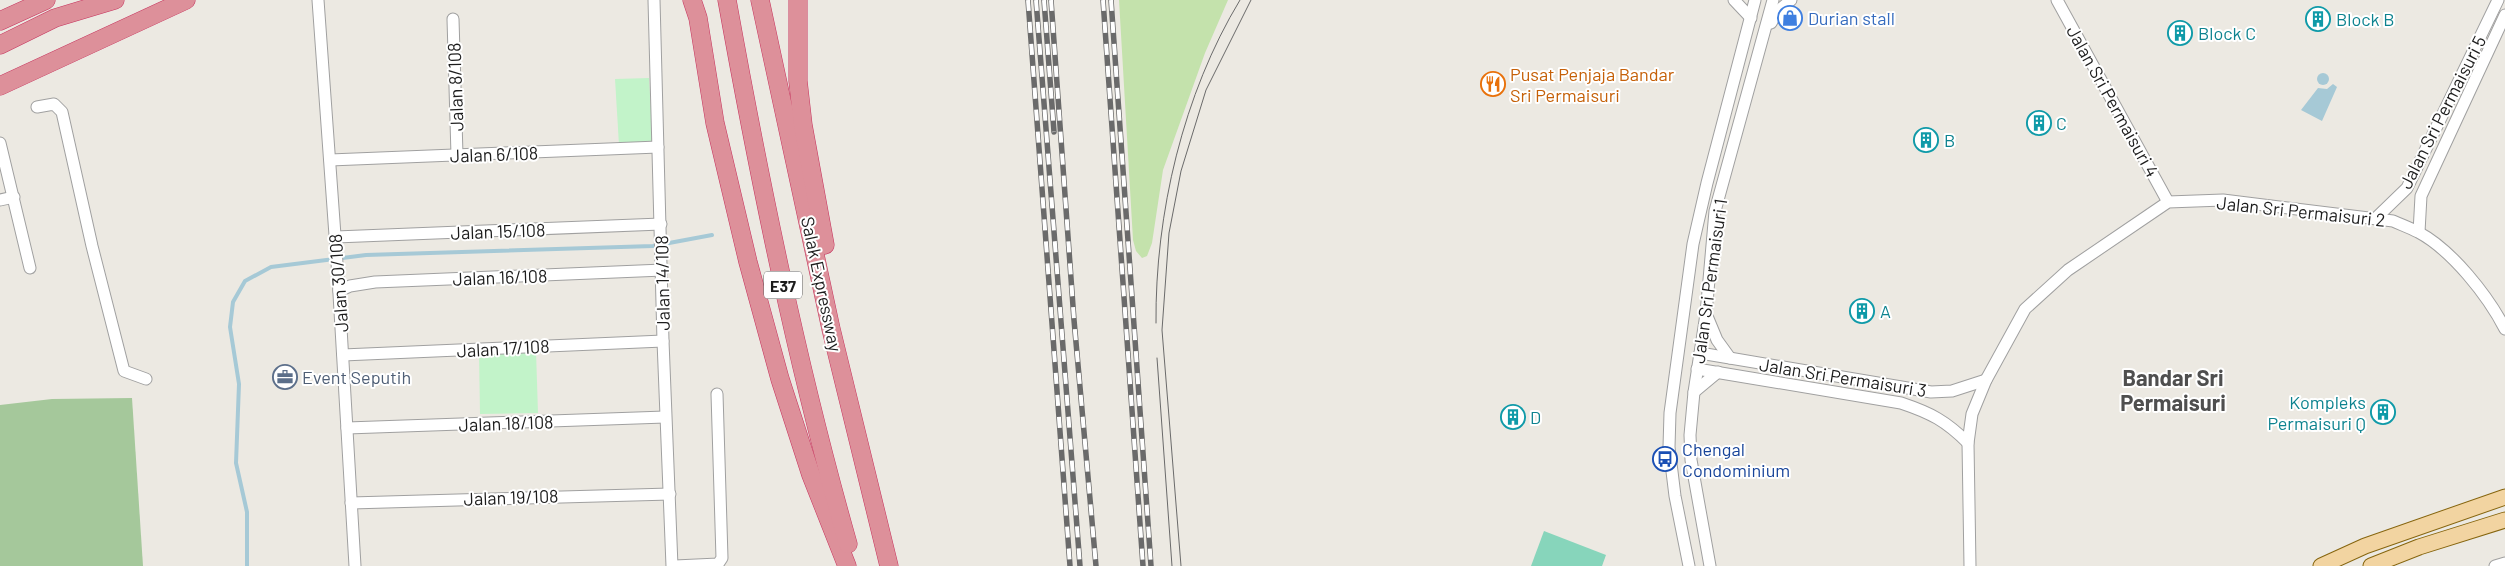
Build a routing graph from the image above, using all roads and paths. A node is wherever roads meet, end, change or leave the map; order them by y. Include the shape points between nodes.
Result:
1 (115, 0) edge
2 (186, 0) edge
3 (318, 0) edge
4 (654, 0) edge
5 (692, 0) edge
6 (727, 0) edge
7 (760, 0) edge
8 (798, 0) edge
9 (1734, 0) edge
10 (1755, 0) edge
11 (1773, 0) edge
12 (1791, 0) edge
13 (2057, 0) edge
14 (2498, 0) edge
15 (44, 1) edge
16 (2505, 15) edge
17 (1750, 18) junction
18 (453, 19) dead end
19 (0, 21) edge
20 (1765, 32) junction
21 (0, 45) edge
22 (0, 86) edge
23 (37, 107) dead end
24 (0, 143) edge
25 (658, 147) junction
26 (457, 155) junction
27 (330, 160) junction
28 (14, 197) junction
29 (0, 200) edge
30 (2168, 202) junction
31 (2376, 218) junction
32 (661, 224) junction
33 (2419, 232) junction
34 (336, 240) junction
35 (30, 268) dead end
36 (663, 270) junction
37 (339, 291) junction
38 (1706, 314) junction
39 (831, 329) junction
40 (2505, 329) edge
41 (1682, 334) junction
42 (663, 340) junction
43 (1700, 353) junction
44 (343, 354) junction
45 (1730, 358) junction
46 (1688, 360) junction
47 (1697, 369) junction
48 (1718, 372) junction
49 (1675, 378) junction
50 (146, 379) dead end
51 (1986, 380) junction
52 (1694, 392) junction
53 (717, 394) dead end
54 (666, 416) junction
55 (347, 428) junction
56 (1968, 443) junction
57 (1697, 493) junction
58 (670, 494) junction
59 (1675, 496) junction
60 (2505, 497) edge
61 (351, 503) junction
62 (2505, 520) edge
63 (2505, 563) edge
64 (355, 566) edge
65 (674, 566) edge
66 (847, 566) edge
67 (855, 566) edge
68 (889, 566) edge
69 (1688, 566) edge
70 (1710, 566) edge
71 (1970, 566) edge
72 (2321, 566) edge
73 (2371, 566) edge
74 (2496, 566) edge

1 - 21 highway via 55,18
2 - 22 highway
3 - 27 street, Jalan 30/108
4 - 25 street, Jalan 14/108
5 - 66 highway via 698,18 715,123 748,262 810,475
6 - 67 highway, Salak Expressway / E37 via 752,138 792,324
7 - 39 highway, Salak Expressway / E37
8 - 39 highway via 799,90 826,255
9 - 17 street
10 - 17 street, Jalan Sri Permaisuri 1
11 - 20 street, Jalan Sri Permaisuri 1
12 - 20 street via 1778,11
13 - 30 street, Jalan Sri Permaisuri 4
14 - 31 street, Jalan Sri Permaisuri 5 via 2407,188
15 - 19 highway
16 - 33 street, Jalan Sri Permaisuri 5 via 2420,196
17 - 41 street, Jalan Sri Permaisuri 1 via 1695,235
18 - 26 street, Jalan 8/108
20 - 38 street, Jalan Sri Permaisuri 1 via 1715,211
23 - 50 street via 54,104 62,112 124,371
24 - 28 street
25 - 26 street, Jalan 6/108
25 - 32 street, Jalan 14/108
26 - 27 street, Jalan 6/108
27 - 34 street, Jalan 30/108
28 - 29 street
28 - 35 street
30 - 31 street, Jalan Sri Permaisuri 2 via 2223,200
30 - 51 street via 2068,270 2025,309
31 - 33 street, Jalan Sri Permaisuri 2
32 - 34 street, Jalan 15/108
32 - 36 street, Jalan 14/108
33 - 40 street, Jalan Sri Permaisuri 2 via 2469,275
34 - 37 street, Jalan 30/108
36 - 37 street, Jalan 16/108 via 375,282
36 - 42 street, Jalan 14/108
37 - 44 street, Jalan 30/108
38 - 43 street, Jalan Sri Permaisuri 1
38 - 45 street via 1714,335
39 - 68 highway, Salak Expressway / E37
41 - 46 street
41 - 49 street, Jalan Sri Permaisuri 1
42 - 44 street, Jalan 17/108
42 - 54 street, Jalan 14/108
43 - 45 street, Jalan Sri Permaisuri 3
43 - 46 street
43 - 47 street, Jalan Sri Permaisuri 1
44 - 55 street, Jalan 30/108
45 - 51 street, Jalan Sri Permaisuri 3 via 1931,392 1952,391
46 - 47 street
46 - 49 street
47 - 48 street, Jalan Sri Permaisuri 3
47 - 52 street, Jalan Sri Permaisuri 1
48 - 52 street
48 - 56 street, Jalan Sri Permaisuri 3 via 1902,404 1930,412 1952,426
49 - 59 street, Jalan Sri Permaisuri 1 via 1669,439
51 - 56 street via 1972,414
52 - 57 street, Jalan Sri Permaisuri 1 via 1690,435
53 - 65 street via 722,558 718,564
54 - 55 street, Jalan 18/108
54 - 58 street, Jalan 14/108
55 - 61 street, Jalan 30/108
56 - 71 street
57 - 59 street
57 - 70 street, Jalan Sri Permaisuri 1
58 - 61 street, Jalan 19/108
58 - 65 street, Jalan 14/108
59 - 69 street, Jalan Sri Permaisuri 1
60 - 72 main road via 2357,548
61 - 64 street, Jalan 30/108
62 - 73 main road
63 - 74 street

